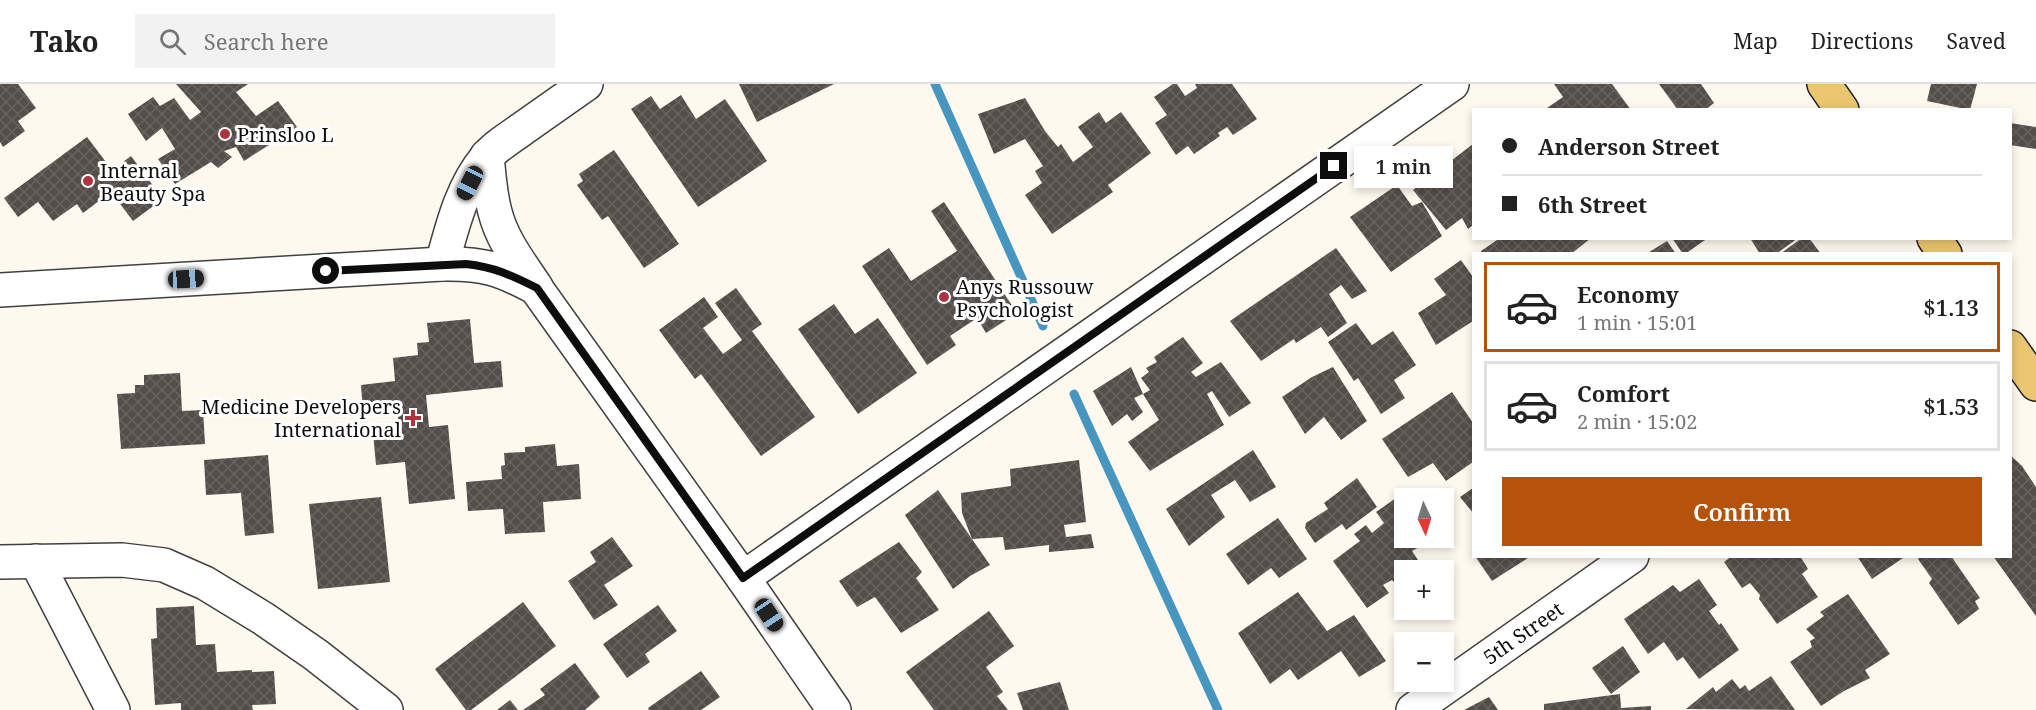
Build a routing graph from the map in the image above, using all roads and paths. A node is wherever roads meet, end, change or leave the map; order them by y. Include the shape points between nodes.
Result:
1 (586, 84) edge
2 (1452, 84) edge
3 (1824, 84) edge
4 (1841, 108) edge
5 (487, 156) junction
6 (442, 264) junction
7 (537, 288) junction
8 (0, 290) edge
9 (2012, 349) edge
10 (2036, 384) edge
11 (1629, 558) edge
12 (36, 561) junction
13 (0, 562) edge
14 (743, 578) junction
15 (113, 710) edge
16 (386, 710) edge
17 (834, 710) edge
18 (1413, 710) edge

1 - 5 street
2 - 14 street
3 - 4 main road
5 - 6 street via 464,194
5 - 7 street via 495,213 511,249
6 - 7 street via 489,266
6 - 8 street
7 - 14 street
9 - 10 main road
11 - 18 street, 5th Street
12 - 13 street
12 - 15 street
12 - 16 street via 122,560 164,565 205,583 264,619
14 - 17 street

